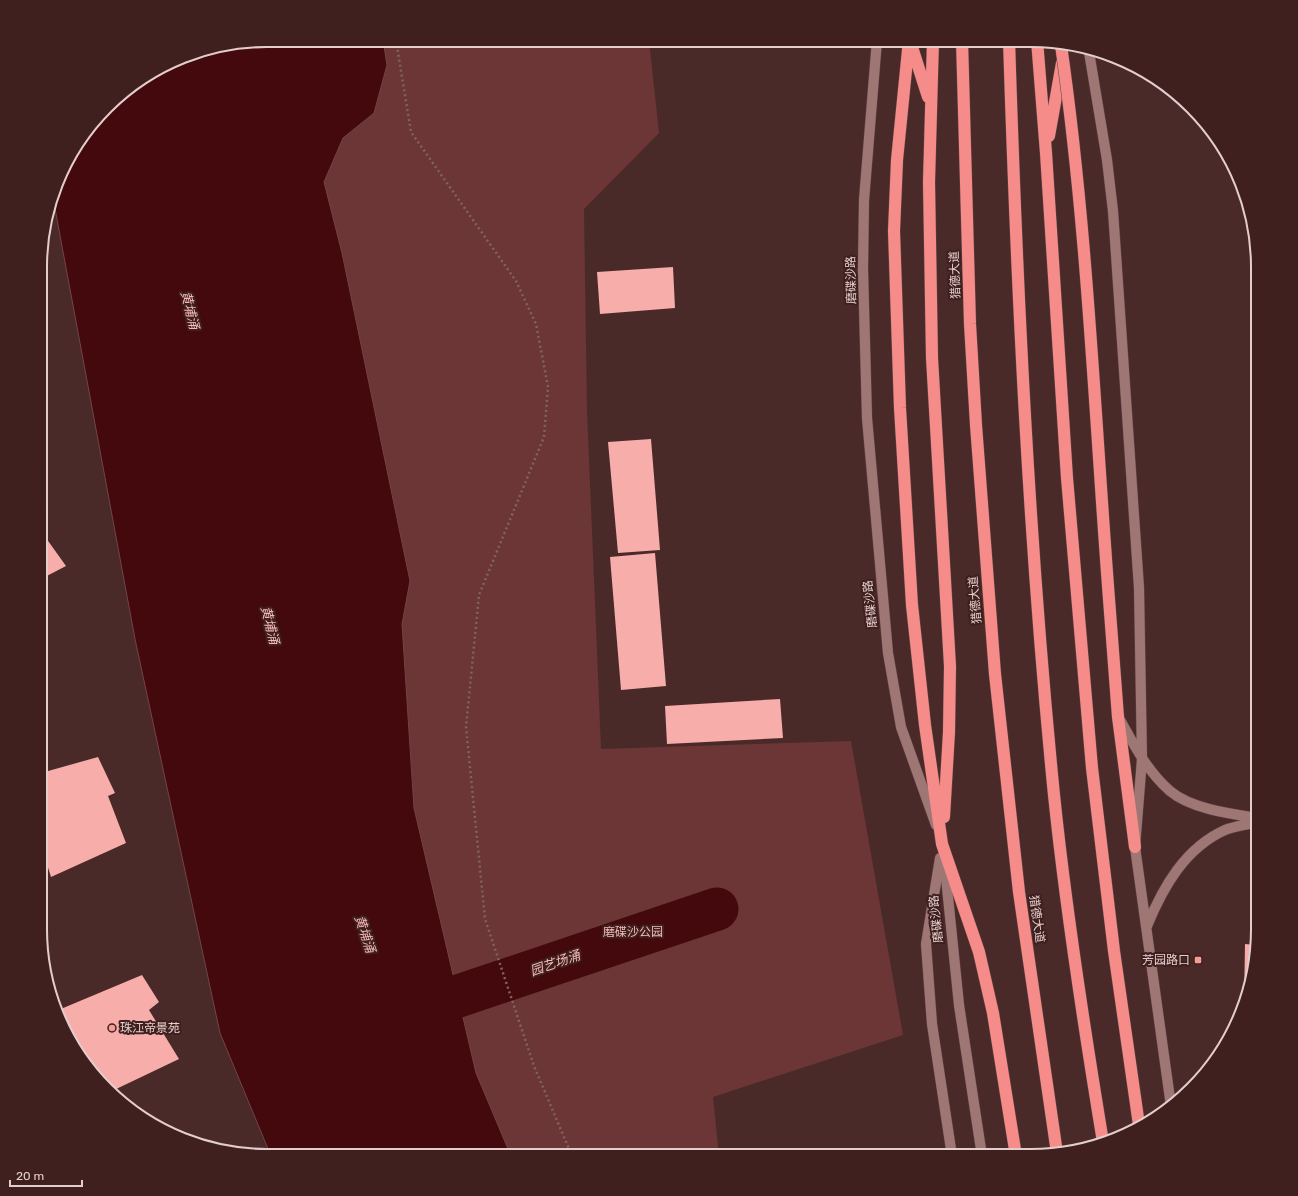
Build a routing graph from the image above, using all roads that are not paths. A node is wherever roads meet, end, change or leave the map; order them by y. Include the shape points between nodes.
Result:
1 (876, 47) edge
2 (909, 47) edge
3 (912, 47) edge
4 (933, 47) edge
5 (962, 47) edge
6 (1009, 47) edge
7 (1038, 47) edge
8 (1062, 49) edge
9 (1064, 50) edge
10 (1091, 56) edge
11 (932, 107) junction
12 (1046, 153) junction
13 (1118, 717) junction
14 (1142, 759) junction
15 (1251, 817) edge
16 (1251, 824) edge
17 (942, 844) junction
18 (1135, 847) junction
19 (1147, 926) junction
20 (1169, 1100) edge
21 (1138, 1120) edge
22 (1102, 1137) edge
23 (1056, 1147) edge
24 (951, 1149) edge
25 (981, 1149) edge
26 (1015, 1149) edge

1 - 17 street, 磨碟沙路 via 864,200 863,269 867,418 877,545 888,653 901,726
2 - 17 highway via 897,160 894,232 900,408 912,605 925,725
3 - 11 highway
4 - 11 highway
5 - 23 highway, 猎德大道 via 976,425 996,674 1019,892
6 - 22 highway via 1016,254 1028,486 1041,648 1054,797
7 - 12 highway
8 - 13 highway, bridge via 1085,255
9 - 12 highway
10 - 14 street via 1113,211 1139,588
11 - 17 highway via 929,182 932,358 950,666
12 - 21 highway via 1068,485 1092,768
13 - 14 street
13 - 18 highway
14 - 15 street via 1171,792 1221,812
14 - 18 street
16 - 19 street via 1226,830 1206,841 1187,859 1168,882
17 - 24 street via 926,944 932,1024
17 - 25 street, 磨碟沙路 via 959,1005
17 - 26 highway via 978,952 993,1012
18 - 19 street
19 - 20 street

